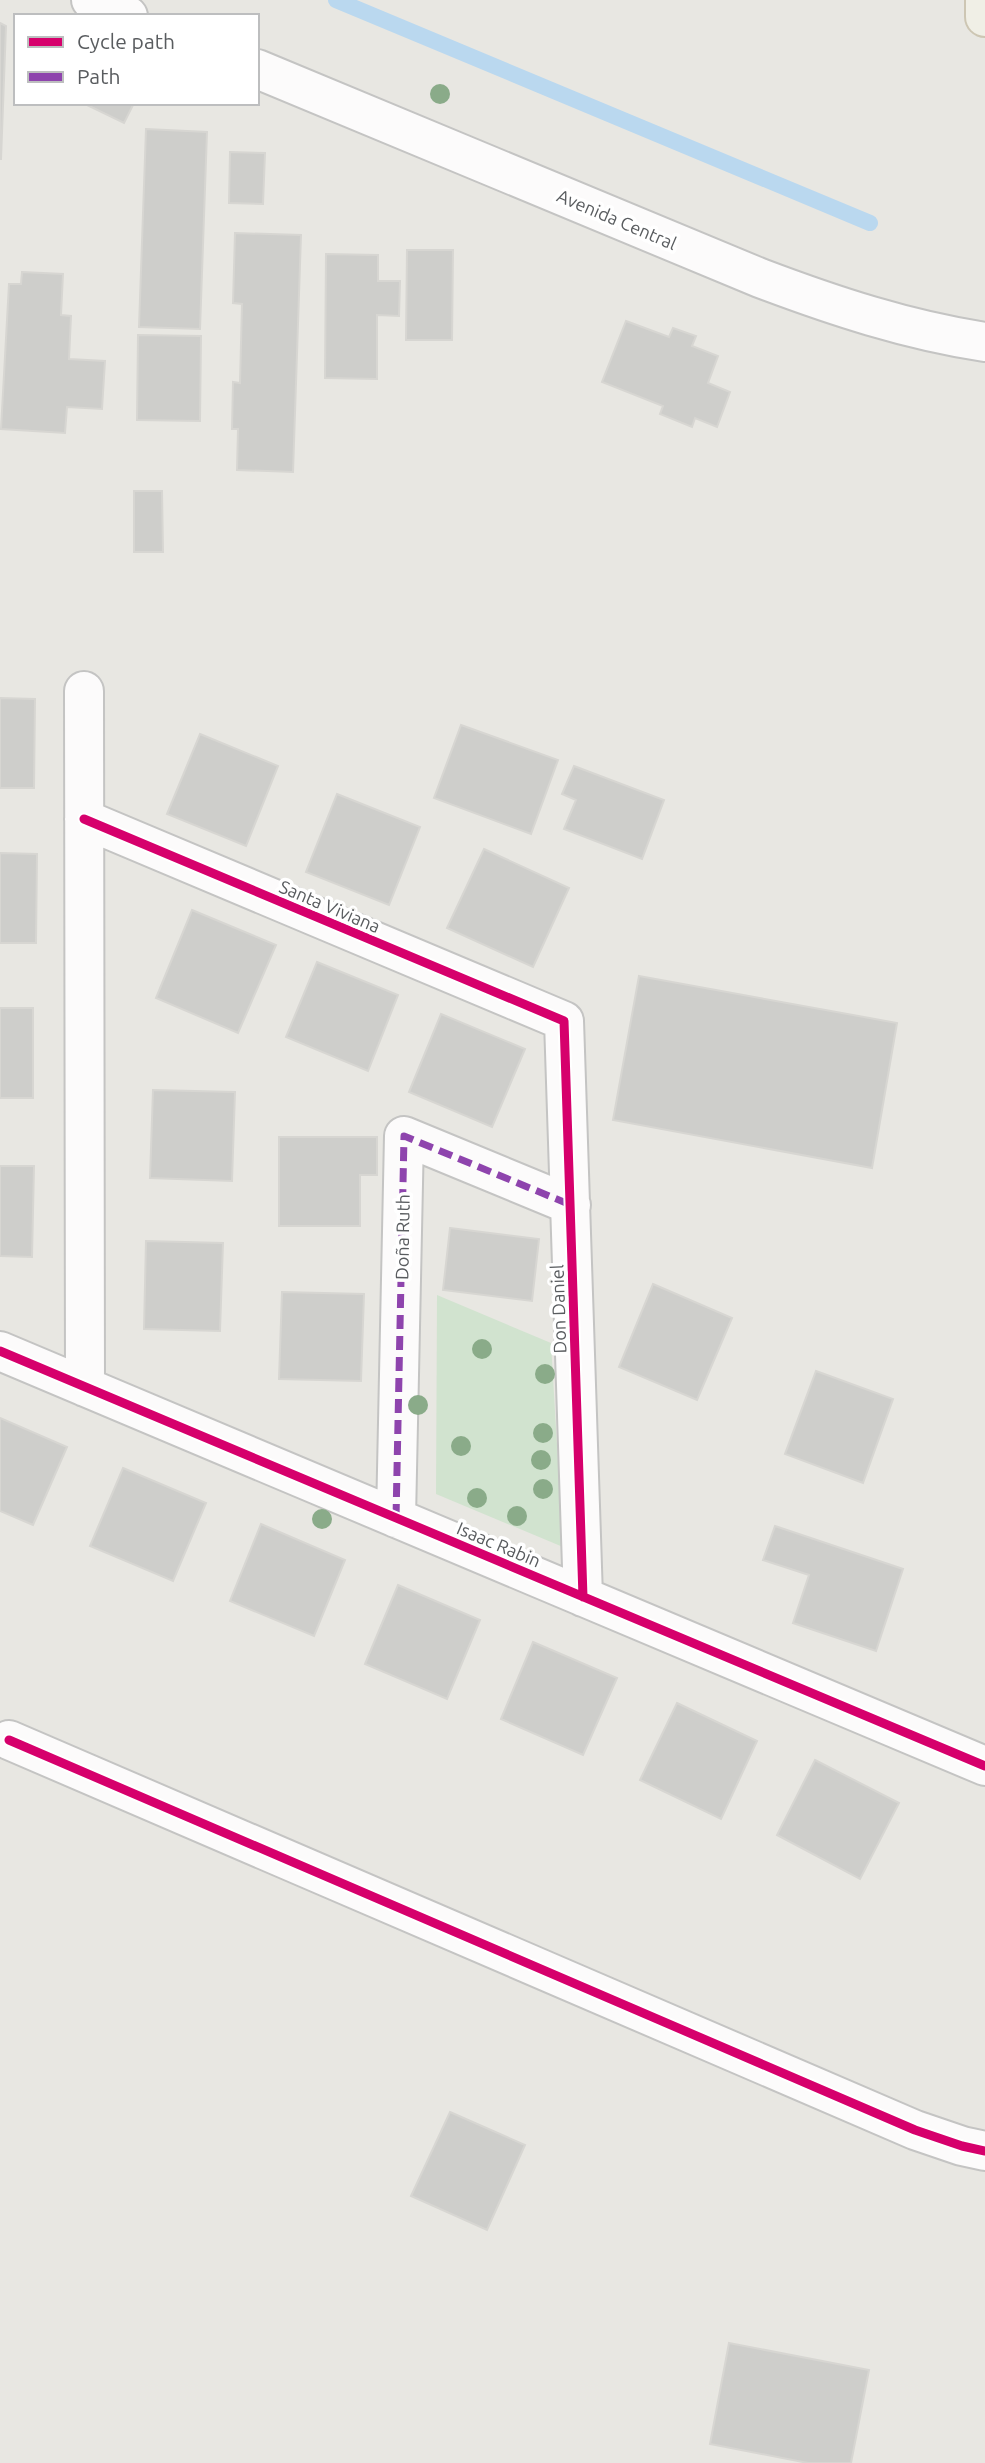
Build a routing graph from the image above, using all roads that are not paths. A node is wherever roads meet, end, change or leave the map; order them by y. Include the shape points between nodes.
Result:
1 (91, 0) edge
2 (985, 0) edge
3 (123, 14) edge
4 (985, 17) edge
5 (259, 70) edge
6 (985, 342) edge
7 (84, 691) dead end
8 (84, 819) junction
9 (564, 1021) joint
10 (571, 1205) junction
11 (0, 1351) edge
12 (85, 1387) junction
13 (396, 1518) junction
14 (583, 1597) junction
15 (9, 1740) dead end
16 (985, 1766) edge
17 (985, 2151) edge

1 - 3 street
2 - 4 main road
5 - 6 street, Avenida Central via 839,308 918,330
7 - 8 street
8 - 9 street, Santa Viviana
8 - 12 street
9 - 10 street, Don Daniel
10 - 13 street, Doña Ruth via 404,1136
10 - 14 street, Don Daniel
11 - 12 street, Isaac Rabin
12 - 13 street, Isaac Rabin
13 - 14 street, Isaac Rabin
14 - 16 street, Isaac Rabin
15 - 17 street via 915,2130

